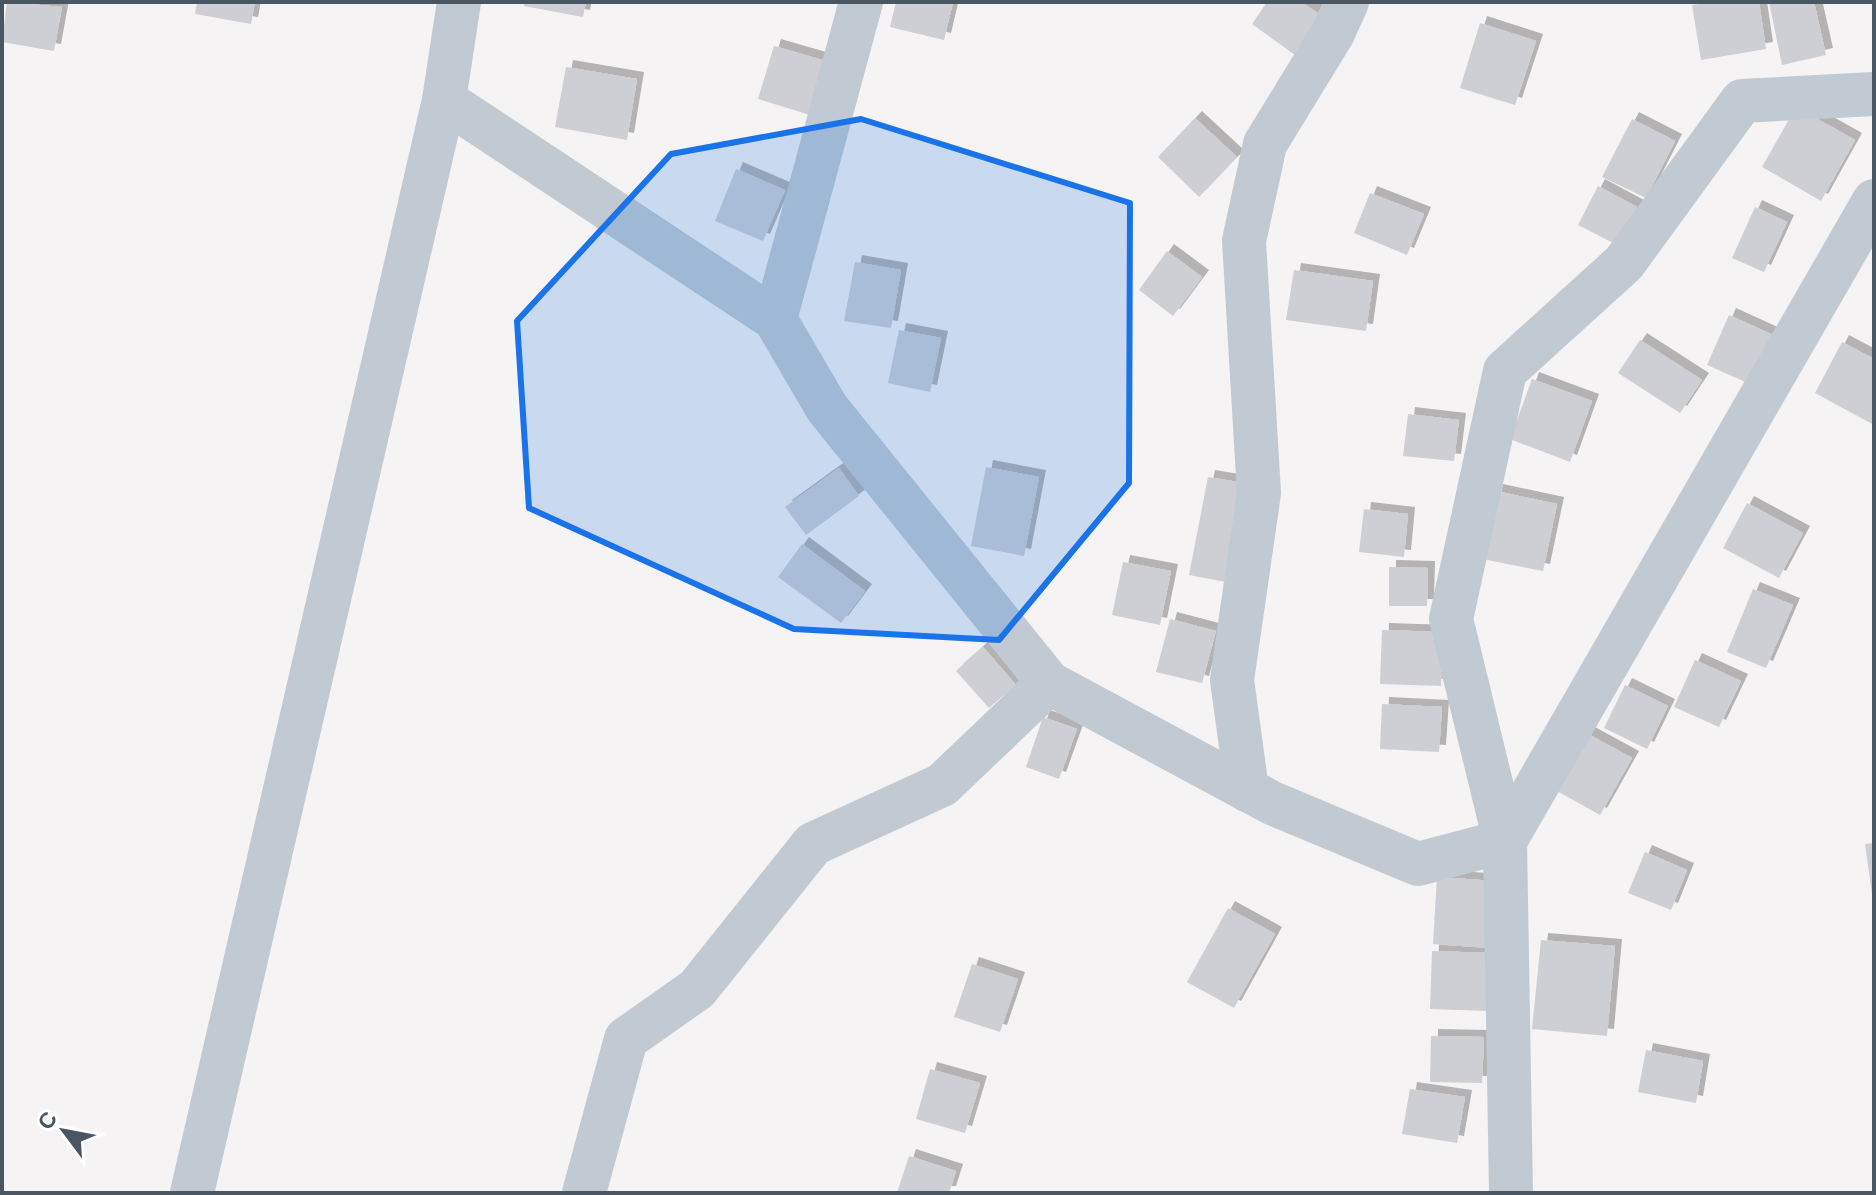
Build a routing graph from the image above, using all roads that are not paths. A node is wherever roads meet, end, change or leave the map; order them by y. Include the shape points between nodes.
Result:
1 (459, 2) edge
2 (861, 2) edge
3 (1347, 2) edge
4 (1874, 94) edge
5 (444, 100) junction
6 (1874, 201) edge
7 (775, 319) junction
8 (1049, 683) junction
9 (1247, 790) junction
10 (1505, 841) junction
11 (192, 1193) edge
12 (584, 1193) edge
13 (1511, 1193) edge

1 - 5 street
2 - 7 street
3 - 9 street via 1265,144 1244,241 1259,493 1232,680
4 - 10 street via 1742,101 1624,263 1505,371 1451,619
5 - 7 street
5 - 11 street
6 - 10 street
7 - 8 street via 827,408
8 - 9 street
8 - 12 street via 942,785 813,844 697,989 626,1039
9 - 10 street via 1418,864
10 - 13 street

